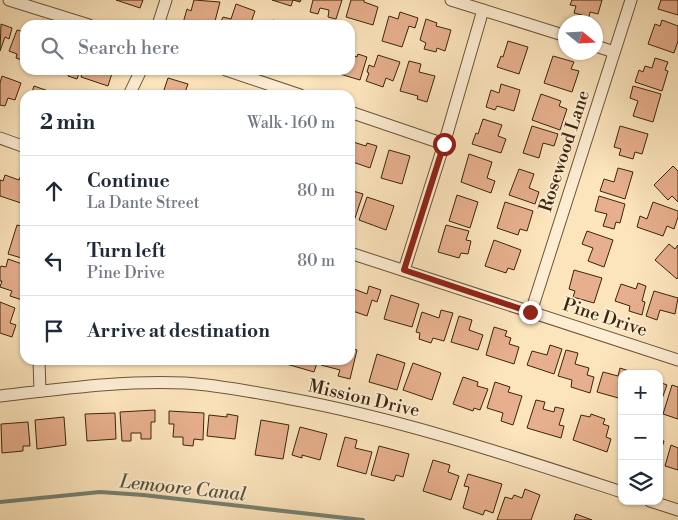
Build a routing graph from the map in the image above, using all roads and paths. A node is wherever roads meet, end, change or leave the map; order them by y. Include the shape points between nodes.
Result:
1 (9, 0) edge
2 (166, 0) edge
3 (452, 0) edge
4 (631, 0) edge
5 (483, 10) junction
6 (73, 20) edge
7 (160, 20) edge
8 (558, 33) edge
9 (603, 48) edge
10 (614, 52) junction
11 (139, 75) edge
12 (241, 75) edge
13 (131, 90) edge
14 (285, 90) edge
15 (355, 114) edge
16 (0, 138) edge
17 (20, 144) edge
18 (444, 144) junction
19 (355, 255) edge
20 (404, 270) junction
21 (530, 312) junction
22 (678, 360) edge
23 (38, 365) edge
24 (40, 391) junction
25 (0, 396) edge
26 (618, 491) edge
27 (662, 505) edge
28 (678, 510) edge

1 - 6 street
2 - 7 street
3 - 5 street
4 - 10 street, Rosewood Lane
5 - 8 street
5 - 18 street
9 - 10 street
10 - 21 street, Rosewood Lane
11 - 13 street
12 - 14 street
15 - 18 street
16 - 17 street
18 - 20 street
19 - 20 street, Pine Drive
20 - 21 street, Pine Drive
21 - 22 street, Pine Drive
23 - 24 street
24 - 25 street, Mission Drive
24 - 26 street, Mission Drive via 128,382 186,383 245,390 412,426
27 - 28 street

